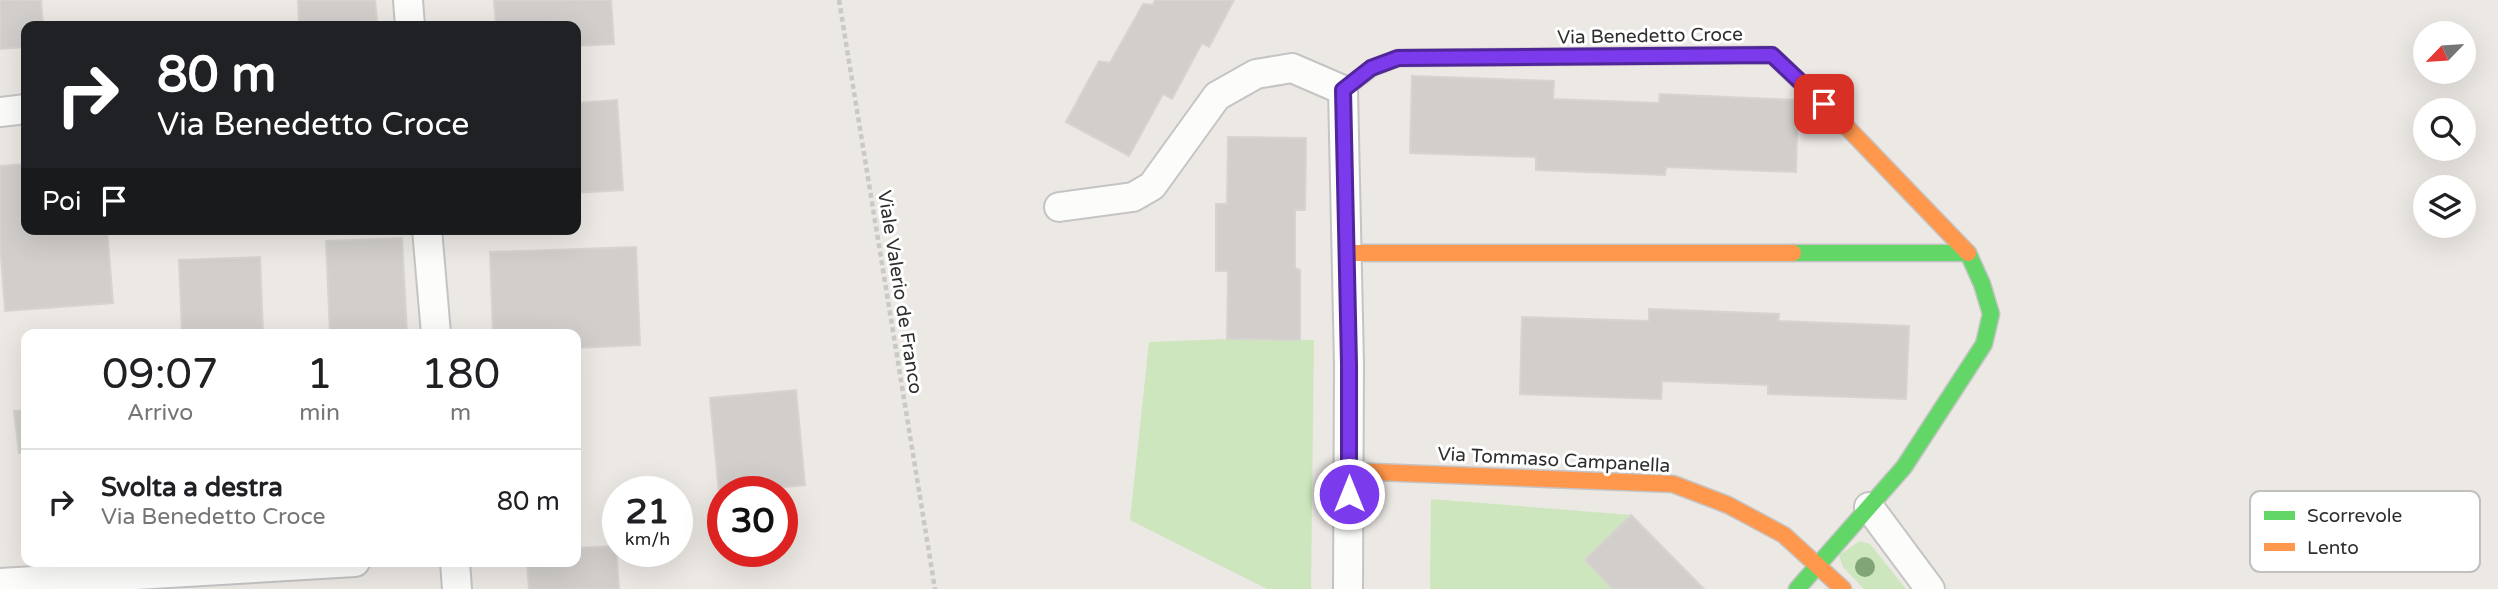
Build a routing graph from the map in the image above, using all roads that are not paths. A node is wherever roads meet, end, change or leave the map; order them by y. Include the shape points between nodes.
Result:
1 (408, 0) edge
2 (410, 21) edge
3 (1343, 90) junction
4 (21, 109) edge
5 (0, 111) edge
6 (1059, 207) dead end
7 (428, 235) edge
8 (1347, 253) junction
9 (1968, 253) junction
10 (436, 329) edge
11 (1349, 471) junction
12 (1869, 507) junction
13 (1819, 565) junction
14 (270, 567) edge
15 (455, 567) edge
16 (0, 583) edge
17 (457, 589) edge
18 (1348, 589) edge
19 (1797, 589) edge
20 (1843, 589) edge
21 (1930, 589) edge

1 - 2 street
3 - 6 street via 1292,68 1256,74 1217,96 1152,186 1133,197
3 - 8 street
3 - 9 street, Via Benedetto Croce via 1371,68 1398,58 1772,55
4 - 5 street
7 - 10 street
8 - 9 street
8 - 11 street
9 - 12 street, Via Benedetto Croce via 1991,314 1984,344 1904,467
11 - 13 street, Via Tommaso Campanella via 1673,484 1728,505 1784,535
11 - 18 street
12 - 13 street, Via Benedetto Croce
12 - 21 street
13 - 19 street, Via Benedetto Croce
13 - 20 street, Via Tommaso Campanella
14 - 16 street
15 - 17 street

